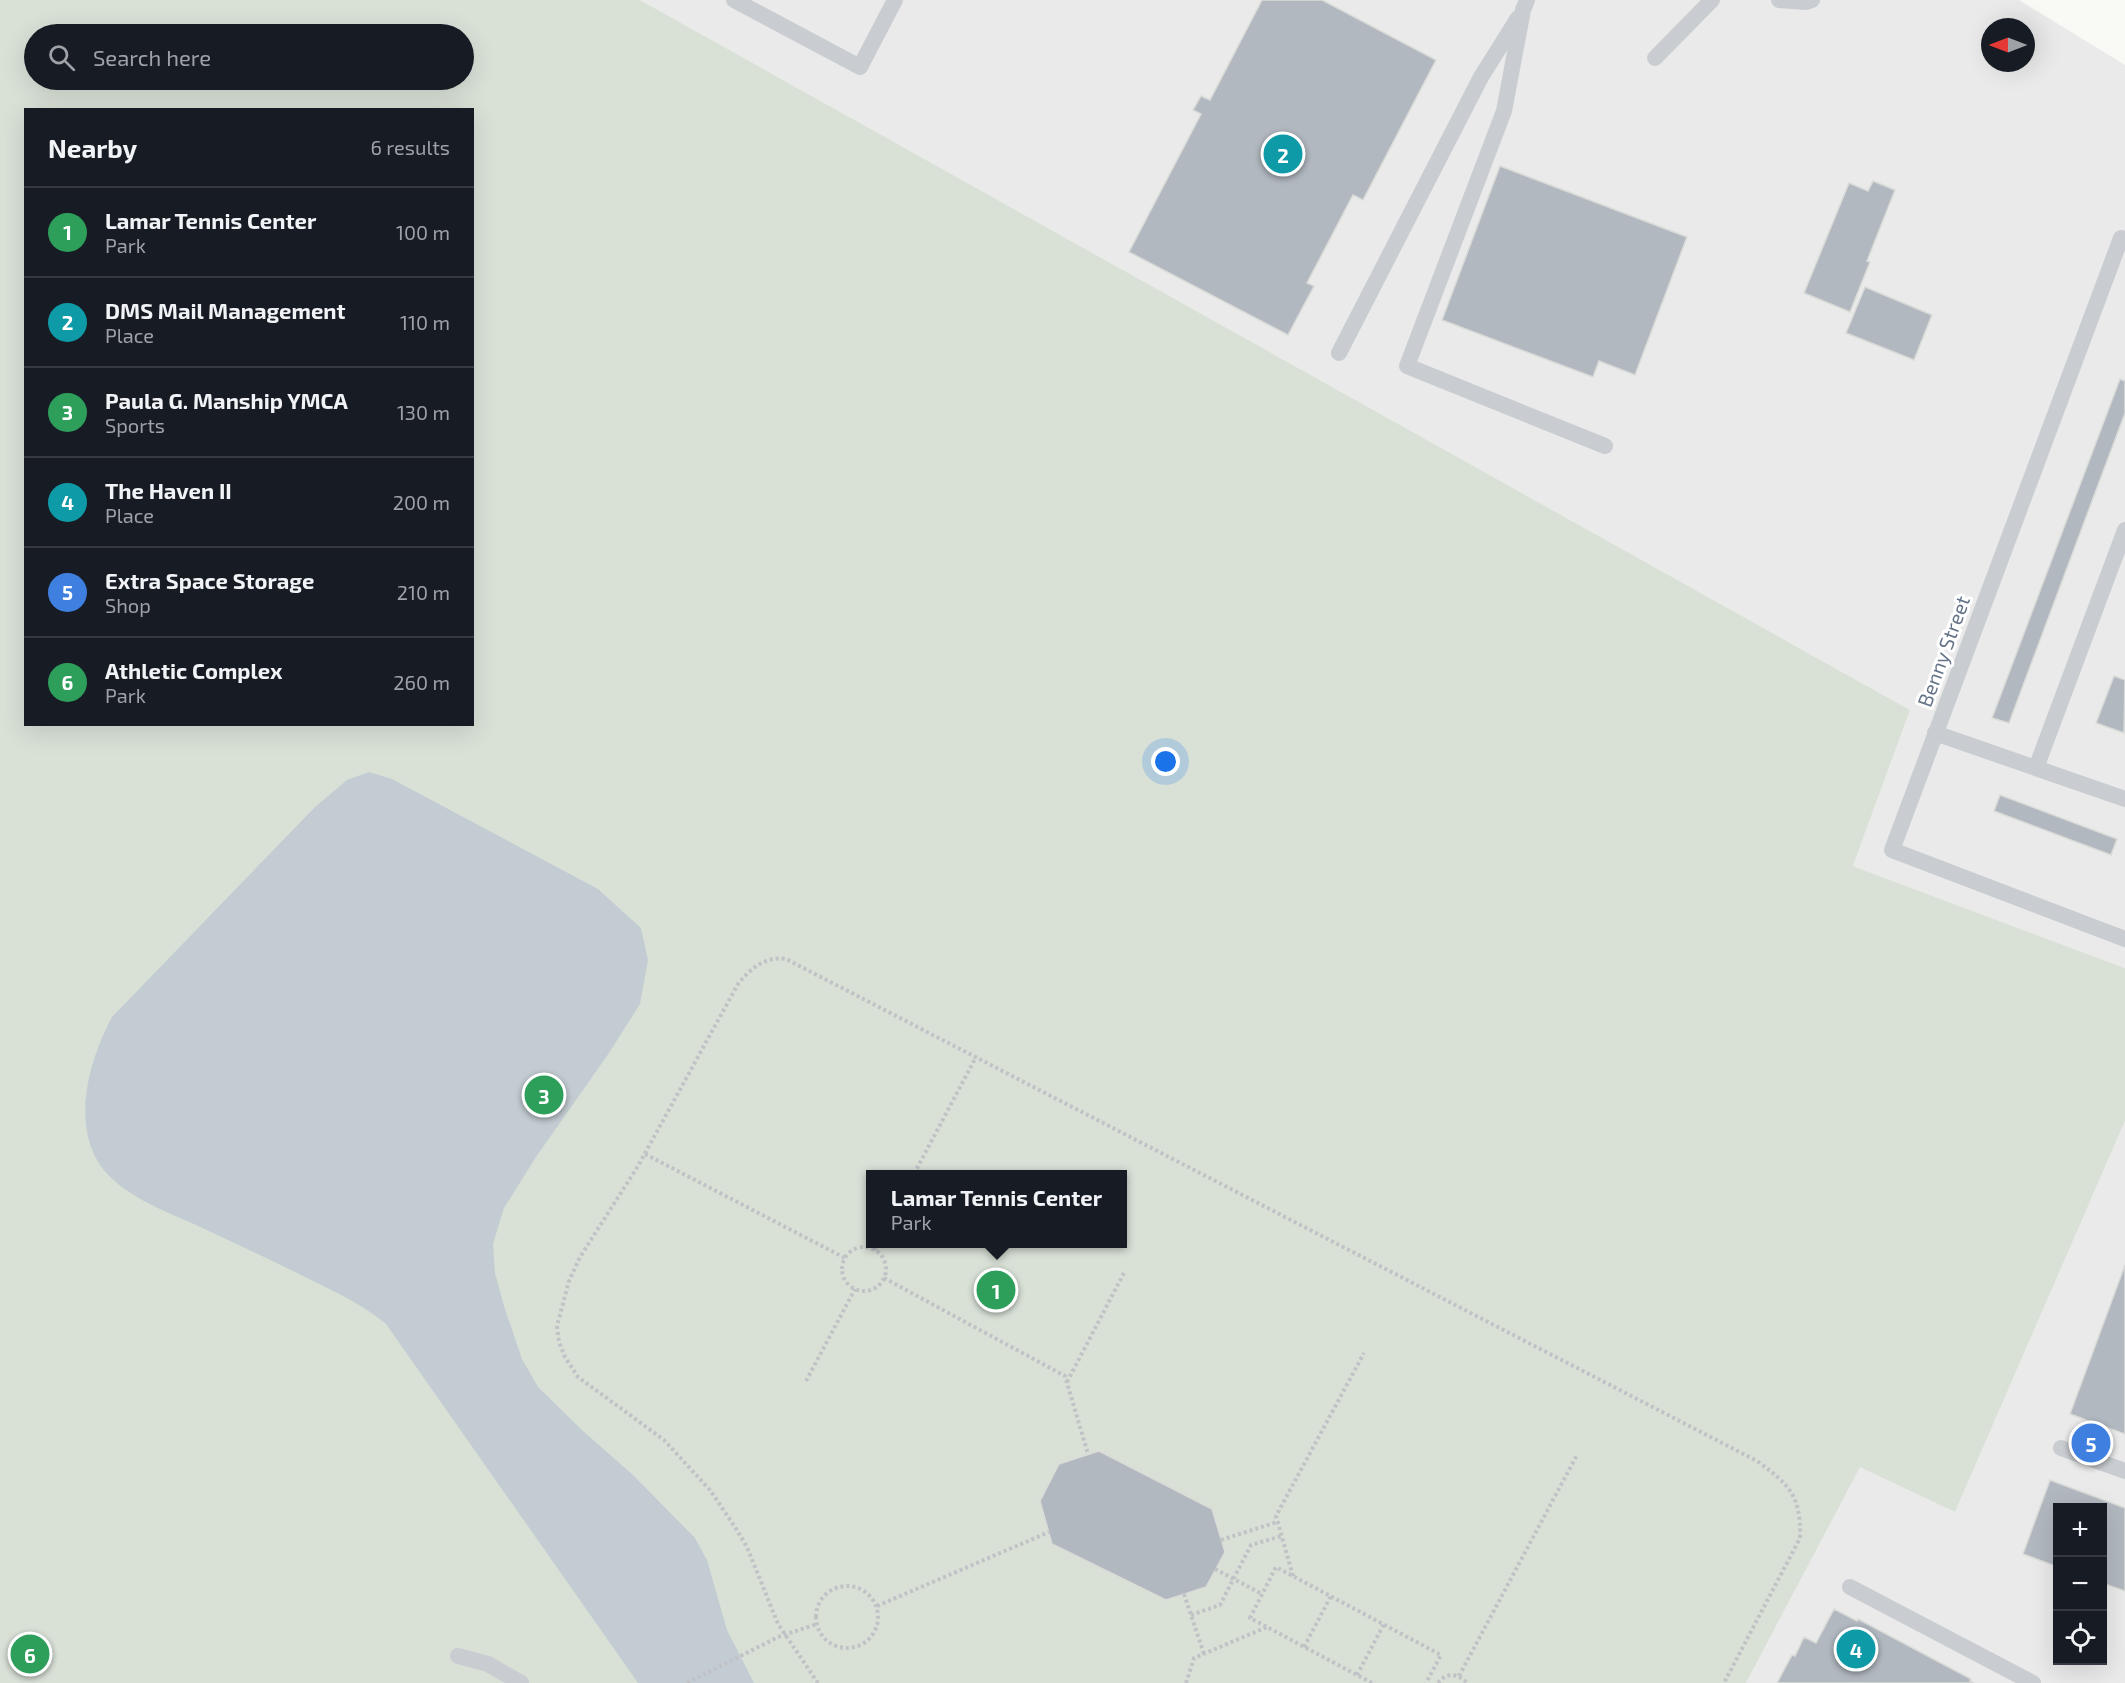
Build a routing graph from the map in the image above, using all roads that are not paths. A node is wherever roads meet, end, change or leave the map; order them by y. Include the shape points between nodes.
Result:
1 (734, 0) edge
2 (895, 0) edge
3 (1712, 0) edge
4 (1779, 0) edge
5 (1812, 0) edge
6 (1525, 5) edge
7 (1655, 58) dead end
8 (2125, 239) edge
9 (1339, 353) dead end
10 (1605, 446) dead end
11 (2125, 530) edge
12 (1935, 733) junction
13 (2036, 768) junction
14 (2125, 799) edge
15 (2125, 939) edge
16 (2061, 1448) dead end
17 (2125, 1471) edge
18 (1850, 1587) dead end
19 (458, 1656) dead end
20 (521, 1683) edge
21 (2033, 1683) edge

1 - 2 lane via 860,67
3 - 7 lane
4 - 5 lane
6 - 9 lane via 1481,78
6 - 10 lane via 1504,111 1407,366
8 - 12 lane, Benny Street via 2121,238
11 - 13 lane
12 - 13 lane
12 - 15 lane, Benny Street via 1892,850
13 - 14 lane
16 - 17 lane
18 - 21 lane
19 - 20 lane via 488,1664

